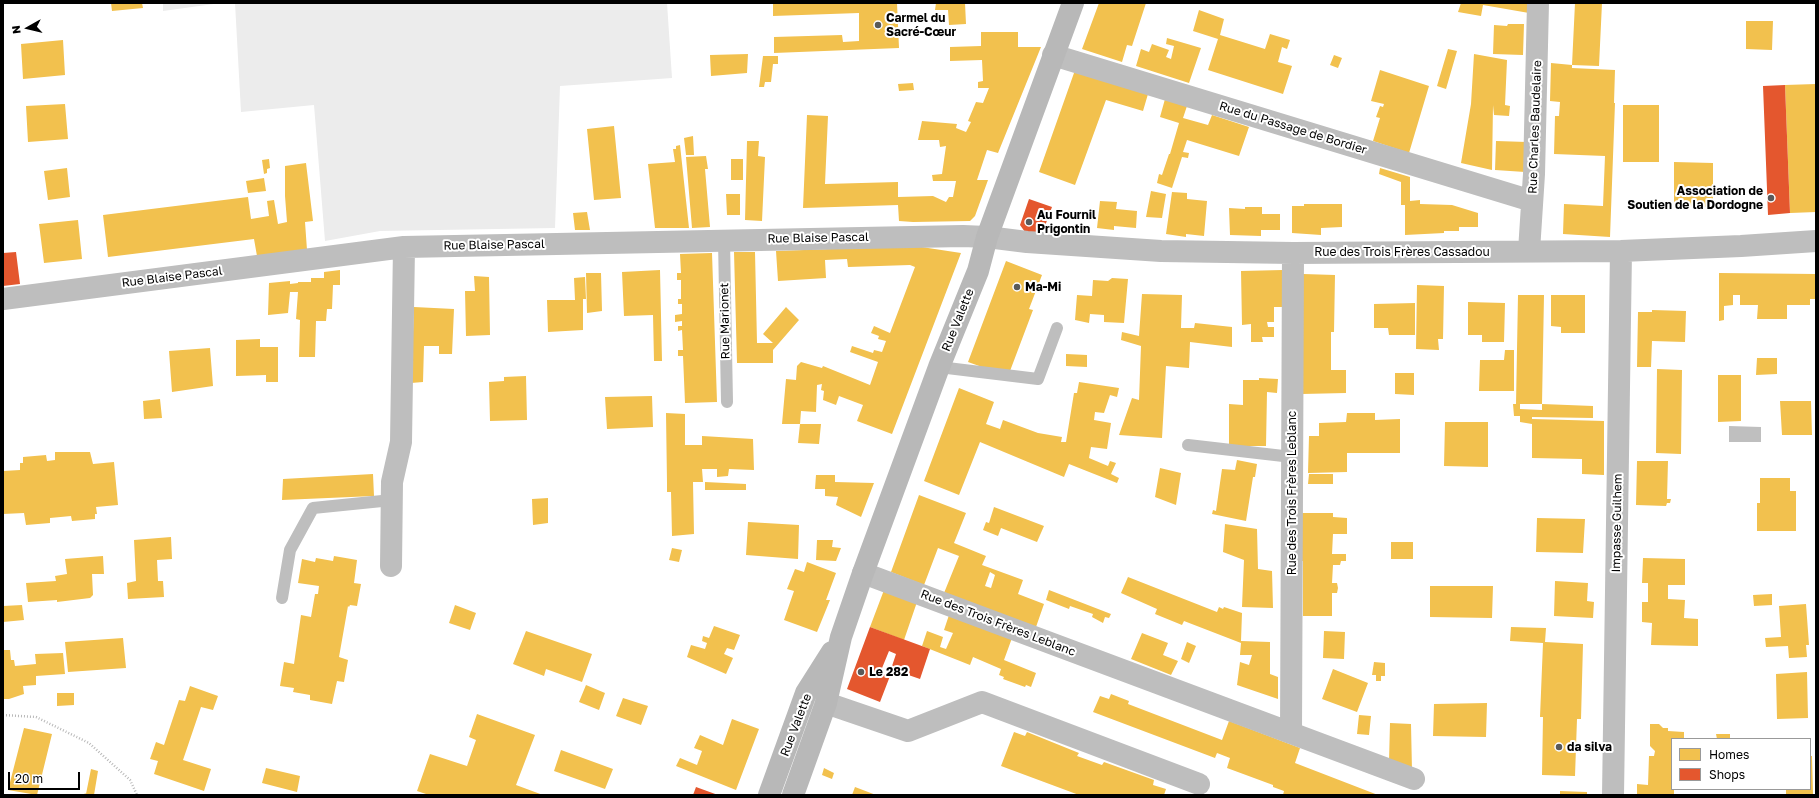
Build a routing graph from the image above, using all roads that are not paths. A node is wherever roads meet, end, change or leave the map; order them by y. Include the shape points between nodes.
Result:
1 (1073, 3) edge
2 (1538, 3) edge
3 (1053, 55) junction
4 (1532, 201) junction
5 (988, 237) junction
6 (724, 240) junction
7 (1816, 241) edge
8 (404, 247) junction
9 (1529, 251) junction
10 (1621, 251) junction
11 (1293, 253) junction
12 (3, 299) edge
13 (1057, 328) dead end
14 (939, 366) junction
15 (726, 402) dead end
16 (1188, 445) dead end
17 (1292, 457) junction
18 (392, 500) junction
19 (391, 566) dead end
20 (863, 573) junction
21 (282, 598) dead end
22 (841, 637) junction
23 (826, 703) junction
24 (1291, 733) junction
25 (1414, 779) dead end
26 (1199, 784) dead end
27 (769, 795) edge
28 (793, 795) edge
29 (1613, 795) edge

1 - 3 main road, Rue Valette
2 - 4 street, Rue Charles Baudelaire
3 - 4 street, Rue du Passage de Bordier
3 - 5 main road, Rue Valette
4 - 9 street, Rue Charles Baudelaire
5 - 6 street, Rue Blaise Pascal
5 - 11 street, Rue des Trois Frères Cassadou via 1161,251
5 - 14 main road, Rue Valette via 978,271
6 - 8 street, Rue Blaise Pascal
6 - 15 lane, Rue Marionet
7 - 10 street, Rue des Trois Frères Cassadou
8 - 12 street, Rue Blaise Pascal
8 - 18 street via 401,442 392,482
9 - 10 street, Rue des Trois Frères Cassadou
9 - 11 street, Rue des Trois Frères Cassadou
10 - 29 street, Impasse Guilhem
11 - 17 street, Rue des Trois Frères Leblanc
13 - 14 lane via 1038,379
14 - 20 main road, Rue Valette
16 - 17 lane
17 - 24 street, Rue des Trois Frères Leblanc
18 - 19 street
18 - 21 lane via 313,508 290,550
20 - 22 main road, Rue Valette
20 - 24 street, Rue des Trois Frères Leblanc
22 - 23 main road, Rue Valette
22 - 27 main road, Rue Valette via 806,693
23 - 26 street via 908,731 982,702
23 - 28 main road, Rue Valette
24 - 25 street, Rue des Trois Frères Leblanc

